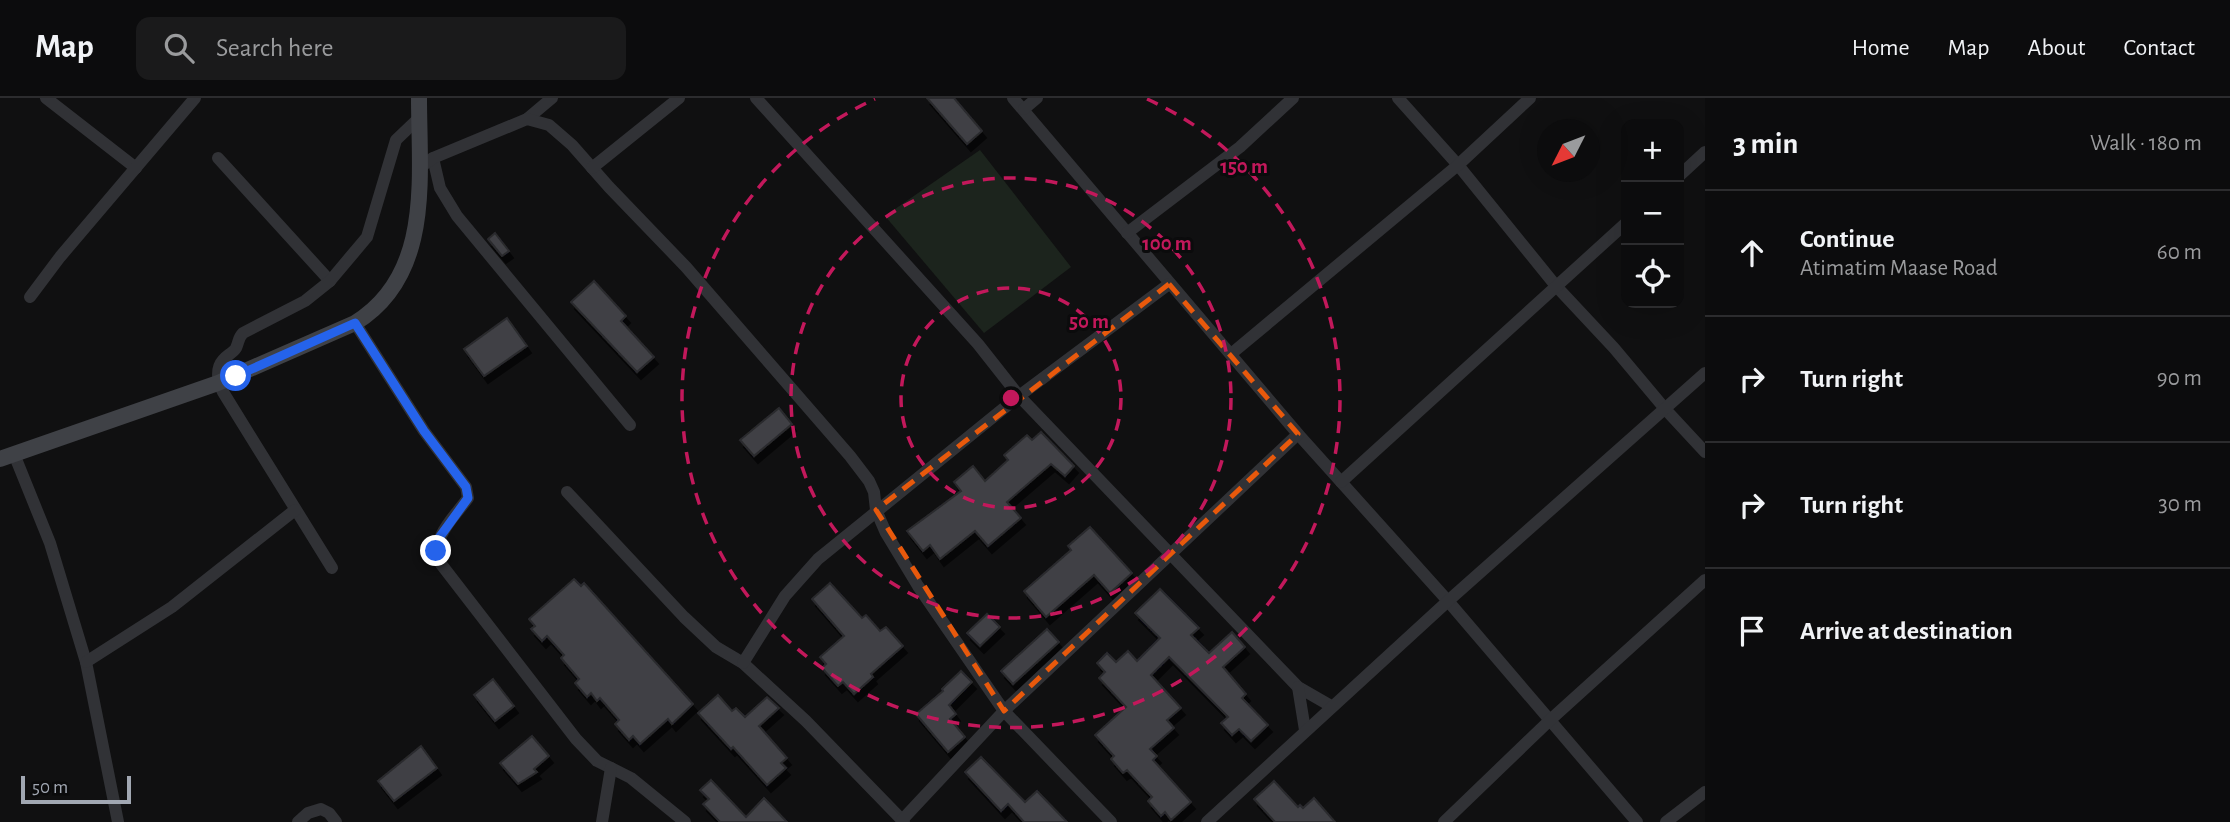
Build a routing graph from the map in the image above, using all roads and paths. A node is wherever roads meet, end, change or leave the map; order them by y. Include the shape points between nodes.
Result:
1 (46, 98) edge
2 (195, 98) edge
3 (419, 98) edge
4 (552, 98) edge
5 (679, 98) edge
6 (756, 98) edge
7 (1013, 98) edge
8 (1037, 98) edge
9 (1293, 98) edge
10 (1398, 98) edge
11 (1530, 98) edge
12 (1024, 109) junction
13 (419, 118) junction
14 (527, 119) junction
15 (1705, 152) edge
16 (218, 158) dead end
17 (426, 163) junction
18 (1458, 165) junction
19 (136, 168) junction
20 (592, 168) junction
21 (1684, 171) edge
22 (1621, 228) edge
23 (1127, 233) junction
24 (330, 281) junction
25 (1169, 285) junction
26 (1556, 286) junction
27 (30, 297) dead end
28 (355, 323) junction
29 (1231, 354) junction
30 (1705, 373) edge
31 (218, 383) junction
32 (1019, 396) junction
33 (1666, 410) junction
34 (630, 425) dead end
35 (1298, 434) junction
36 (1705, 452) edge
37 (7, 456) edge
38 (1341, 482) junction
39 (567, 492) dead end
40 (295, 510) junction
41 (876, 510) junction
42 (1169, 553) junction
43 (332, 568) dead end
44 (1705, 580) edge
45 (1448, 601) junction
46 (86, 662) junction
47 (743, 663) junction
48 (1298, 687) junction
49 (1331, 706) junction
50 (1004, 711) junction
51 (1549, 721) junction
52 (1305, 730) junction
53 (611, 768) junction
54 (1705, 792) edge
55 (903, 821) edge
56 (118, 822) edge
57 (298, 822) edge
58 (336, 822) edge
59 (602, 822) edge
60 (685, 822) edge
61 (1111, 822) edge
62 (1207, 822) edge
63 (1444, 822) edge
64 (1637, 822) edge
65 (1666, 822) edge

1 - 19 street
2 - 19 street
3 - 13 main road
4 - 14 street
5 - 20 street
6 - 32 street via 978,344
7 - 12 street
8 - 12 street
9 - 23 street via 1240,147
10 - 18 street
11 - 18 street
12 - 23 street
13 - 17 main road
13 - 24 street via 396,140 367,237
14 - 17 street
14 - 20 street via 549,125
15 - 21 street
16 - 24 street
17 - 28 main road via 407,262 391,292
17 - 34 street via 457,216
18 - 26 street
18 - 29 street
19 - 27 street
20 - 41 street via 686,267 850,456 874,492
22 - 26 street
23 - 25 street
24 - 31 street via 305,301 243,333 235,350 220,362
25 - 29 street
25 - 32 street
26 - 33 street
26 - 38 street
28 - 31 main road
28 - 53 street via 466,487 468,498 439,538 436,551 441,564 576,739 597,761
29 - 35 street
30 - 33 street
31 - 37 main road
31 - 40 street
32 - 41 street
32 - 42 street
33 - 36 street
33 - 45 street
35 - 38 street
35 - 42 street
37 - 46 street via 50,543
38 - 45 street
39 - 47 street via 684,617 716,647
40 - 43 street
40 - 46 street via 172,607
41 - 47 street via 794,584
41 - 50 street via 918,586
42 - 48 street
42 - 50 street
44 - 51 street
45 - 49 street
45 - 51 street
46 - 56 street
47 - 55 street
48 - 49 street
48 - 52 street
49 - 52 street
50 - 55 street
50 - 61 street
51 - 63 street
51 - 64 street
52 - 62 street
53 - 59 street
53 - 60 street via 631,778
54 - 65 street
57 - 58 street via 321,809

